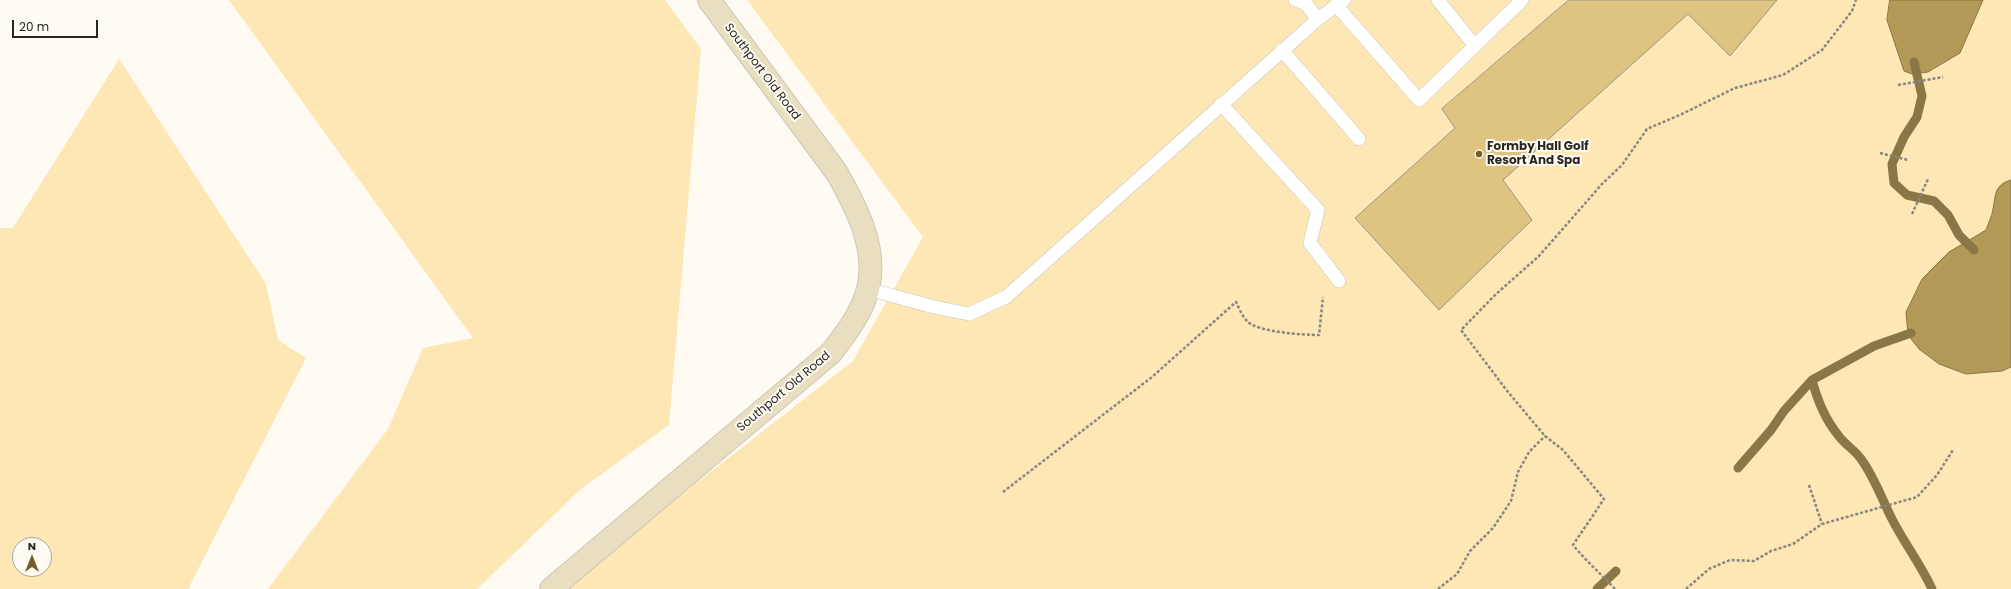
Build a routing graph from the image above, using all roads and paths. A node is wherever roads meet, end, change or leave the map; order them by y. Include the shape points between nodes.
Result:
1 (709, 0) edge
2 (1295, 0) edge
3 (1438, 0) edge
4 (1522, 0) edge
5 (1856, 0) edge
6 (1340, 3) edge
7 (1318, 19) junction
8 (1475, 46) junction
9 (1282, 50) junction
10 (1943, 77) dead end
11 (1898, 85) dead end
12 (1222, 104) junction
13 (1359, 138) dead end
14 (1882, 153) dead end
15 (1908, 160) dead end
16 (1928, 179) dead end
17 (1912, 214) dead end
18 (1339, 281) dead end
19 (868, 289) junction
20 (1323, 296) dead end
21 (1545, 436) junction
22 (1953, 450) dead end
23 (1809, 485) dead end
24 (1003, 492) dead end
25 (1822, 524) junction
26 (551, 589) edge
27 (1438, 589) edge
28 (1615, 589) edge
29 (1686, 589) edge

1 - 19 street, Southport Old Road via 837,173 861,222 870,269
2 - 7 lane via 1306,4
3 - 8 lane
4 - 8 lane
5 - 21 path via 1852,11 1822,50 1783,75 1735,88 1647,129 1622,165 1539,256 1461,330
6 - 7 lane
6 - 8 lane via 1419,100
7 - 9 lane
9 - 12 lane
9 - 13 lane
10 - 11 path
12 - 18 lane via 1318,210 1310,243
12 - 19 lane via 1006,297 969,314 934,308
14 - 15 path
16 - 17 path
19 - 26 street, Southport Old Road via 850,327 831,353
20 - 24 path via 1319,335 1268,330 1247,322 1236,302 1152,377
21 - 27 path via 1529,452 1518,472 1511,501 1493,528 1470,551 1457,574
21 - 28 path via 1563,450 1604,499 1573,545
22 - 25 path via 1917,497
23 - 25 path
25 - 29 path via 1793,544 1771,551 1754,561 1730,560 1709,569

